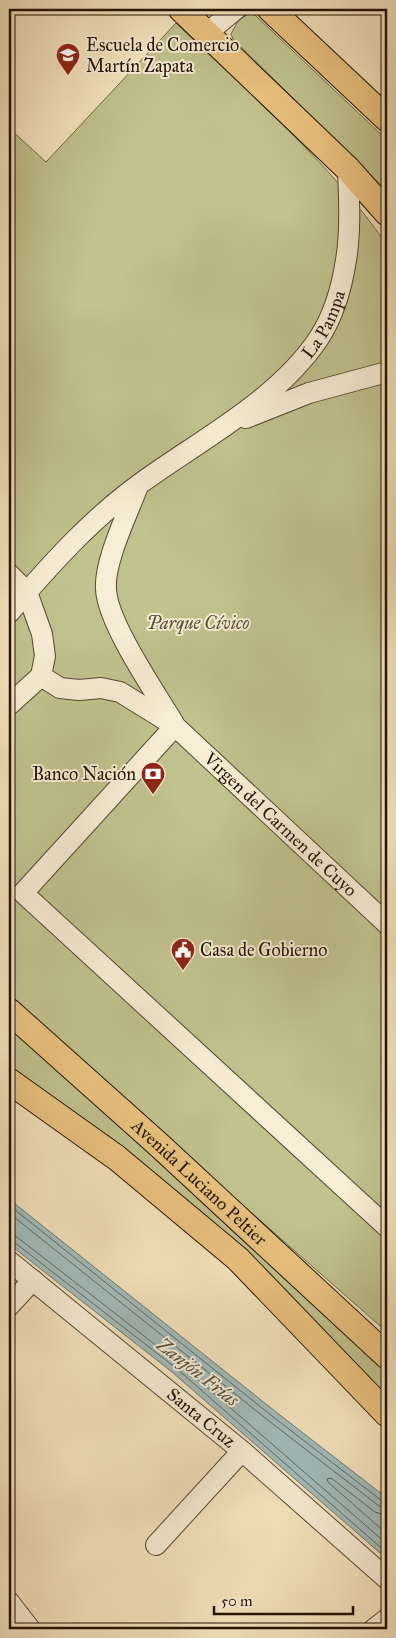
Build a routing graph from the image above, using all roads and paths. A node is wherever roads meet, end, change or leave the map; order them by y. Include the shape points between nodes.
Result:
1 (181, 9) edge
2 (236, 9) edge
3 (270, 9) edge
4 (207, 34) junction
5 (387, 119) edge
6 (348, 169) junction
7 (387, 213) edge
8 (387, 372) edge
9 (210, 434) junction
10 (139, 484) junction
11 (9, 574) edge
12 (27, 592) junction
13 (9, 613) edge
14 (41, 676) junction
15 (9, 705) edge
16 (175, 726) junction
17 (387, 924) edge
18 (9, 1010) edge
19 (9, 1081) edge
20 (387, 1227) edge
21 (9, 1261) edge
22 (33, 1280) junction
23 (9, 1306) edge
24 (387, 1356) edge
25 (387, 1414) edge
26 (242, 1451) junction
27 (156, 1544) dead end
28 (387, 1579) edge
29 (9, 1602) edge
30 (387, 1619) edge
31 (30, 1629) edge
32 (374, 1629) edge

1 - 4 main road
2 - 4 street
3 - 5 main road
4 - 6 main road
6 - 7 main road
6 - 9 street, La Pampa via 350,215 346,260 333,310 319,338 276,386
8 - 9 street, La Pampa via 309,393
9 - 10 street, La Pampa
10 - 12 street, La Pampa via 79,535
10 - 16 street, Virgen del Carmen de Cuyo via 108,565 106,589 122,635
11 - 12 street
12 - 13 street, La Pampa
12 - 14 street via 42,634 45,656
14 - 15 street
14 - 16 street, Virgen del Carmen de Cuyo via 60,688 101,688 120,692
16 - 17 street, Virgen del Carmen de Cuyo
16 - 20 street via 23,893
18 - 24 main road, Avenida Luciano Peltier
19 - 25 main road, Avenida Luciano Peltier via 117,1158 238,1259
21 - 22 street, Santa Cruz
22 - 23 street
22 - 26 street, Santa Cruz
26 - 27 street
26 - 28 street, Santa Cruz
29 - 31 street
30 - 32 street

